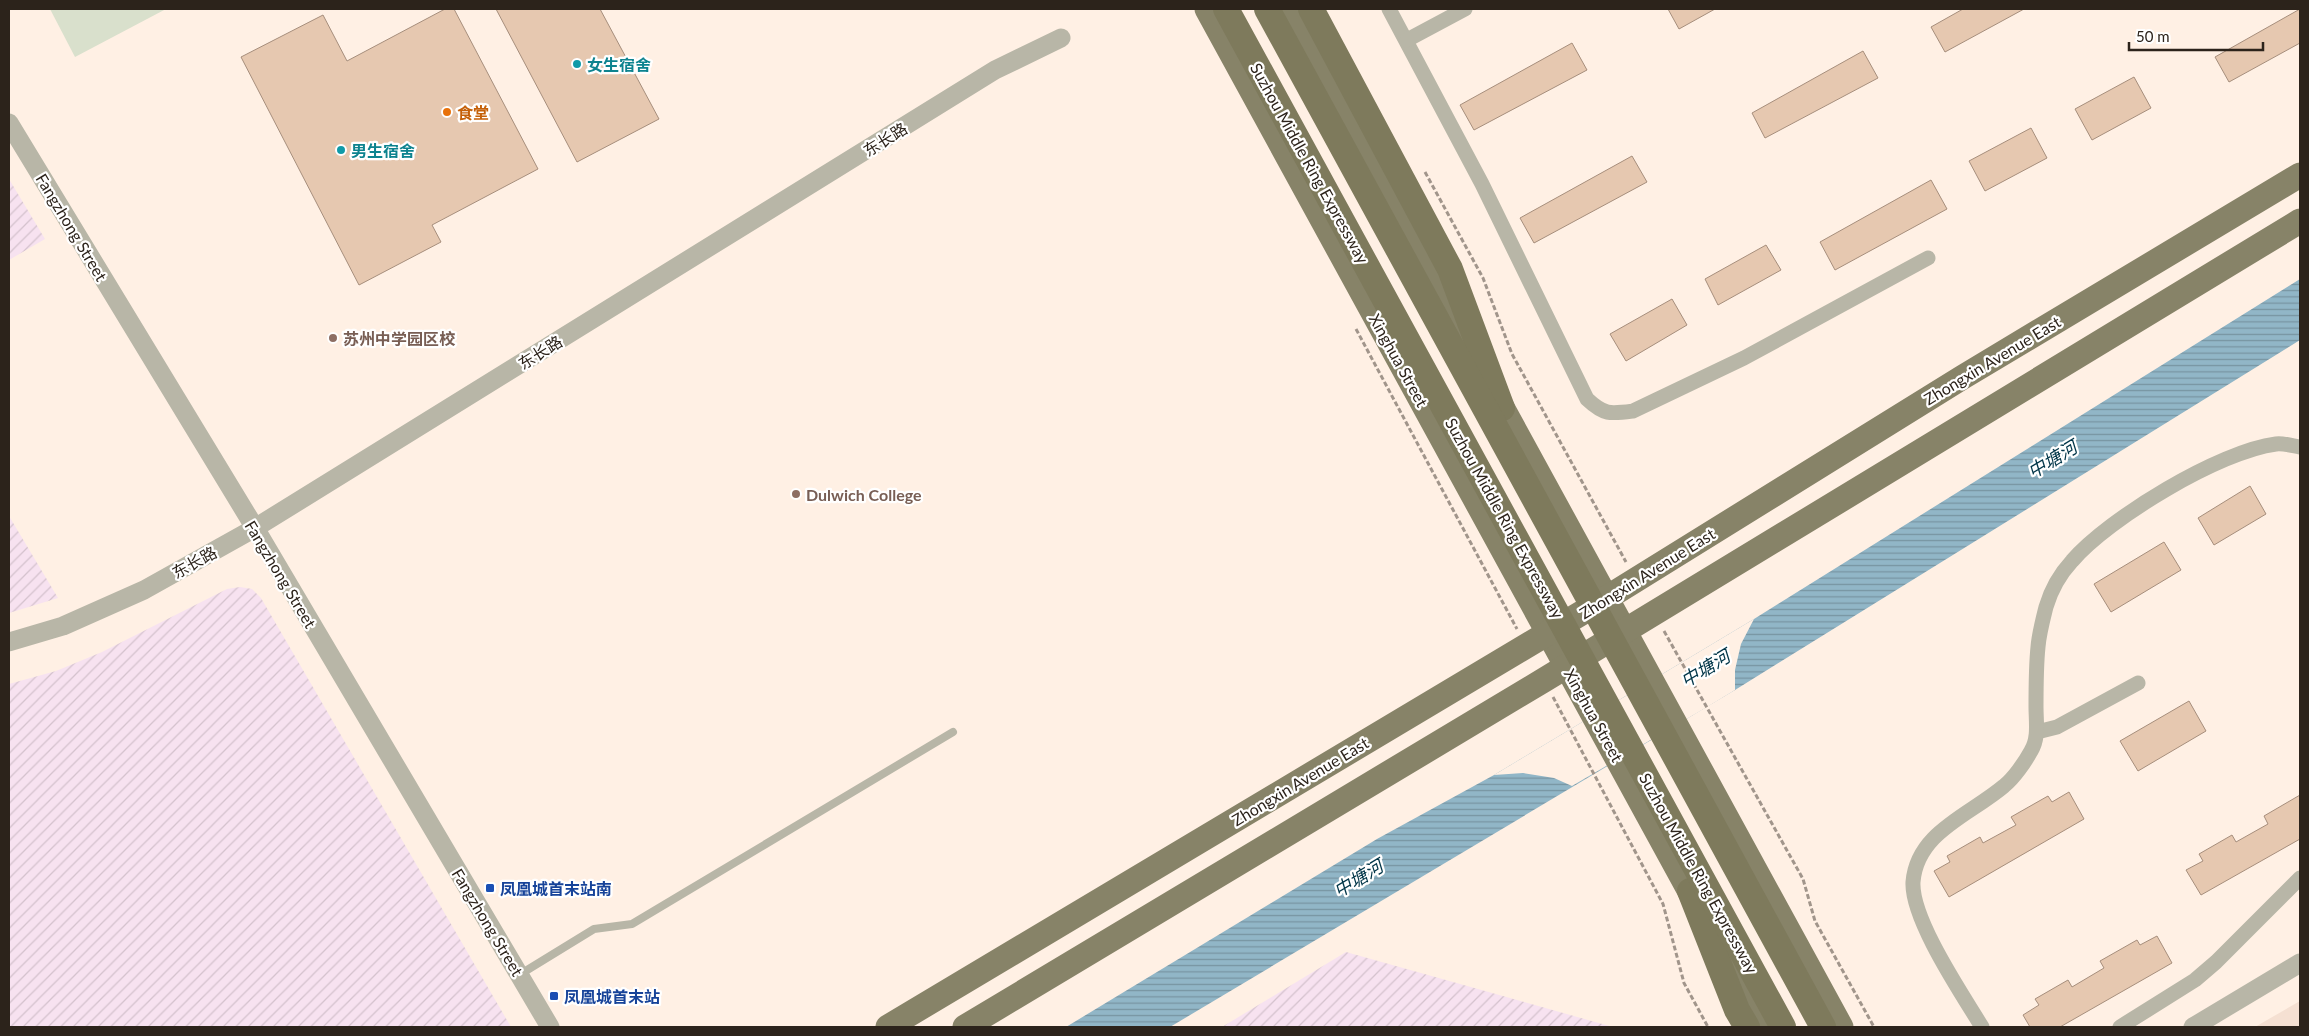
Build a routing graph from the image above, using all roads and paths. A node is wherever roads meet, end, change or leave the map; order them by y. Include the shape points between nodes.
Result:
1 (1207, 9) edge
2 (1226, 9) edge
3 (1267, 9) edge
4 (1285, 9) edge
5 (1310, 9) edge
6 (1389, 9) edge
7 (1465, 9) edge
8 (1061, 38) dead end
9 (1407, 40) junction
10 (9, 123) edge
11 (1421, 165) dead end
12 (2300, 175) edge
13 (2300, 221) edge
14 (1928, 258) dead end
15 (1502, 408) junction
16 (2300, 447) edge
17 (255, 528) junction
18 (1636, 580) junction
19 (1605, 599) junction
20 (1654, 613) junction
21 (1549, 632) junction
22 (1624, 632) junction
23 (9, 642) edge
24 (1567, 667) junction
25 (2138, 683) dead end
26 (1569, 730) dead end
27 (953, 732) dead end
28 (2037, 732) junction
29 (2300, 878) edge
30 (1690, 891) junction
31 (2300, 963) edge
32 (519, 974) junction
33 (2202, 1025) edge
34 (550, 1027) edge
35 (888, 1027) edge
36 (965, 1027) edge
37 (1708, 1027) edge
38 (1747, 1027) edge
39 (1764, 1027) edge
40 (1783, 1027) edge
41 (1823, 1027) edge
42 (1841, 1027) edge
43 (1874, 1027) edge
44 (1982, 1027) edge
45 (2120, 1027) edge

1 - 21 main road, Xinghua Street
2 - 40 highway, Suzhou Middle Ring Expressway, bridge
3 - 41 highway, bridge
4 - 15 main road
5 - 15 highway via 1450,269
6 - 9 street
7 - 9 street
8 - 17 street, 东长路 via 995,70
9 - 14 street via 1482,184 1587,399 1600,410 1613,414 1633,411 1744,358
10 - 17 street, Fangzhong Street
11 - 18 path via 1483,278 1512,354
12 - 18 main road, Zhongxin Avenue East via 1963,377
13 - 20 main road
15 - 19 main road
16 - 28 street via 2279,443 2256,448 2200,472 2120,519 2090,542 2071,562 2056,583 2046,606 2038,646
17 - 23 street, 东长路 via 144,590 63,626
17 - 32 street, Fangzhong Street
18 - 19 main road, Zhongxin Avenue East
19 - 21 main road, Zhongxin Avenue East
19 - 22 main road
20 - 22 main road
20 - 43 path via 1803,879 1815,921
21 - 24 main road, Xinghua Street
21 - 35 main road, Zhongxin Avenue East
22 - 24 main road
22 - 42 main road
24 - 30 main road, Xinghua Street
24 - 36 main road
25 - 28 street via 2057,727
26 - 37 path via 1662,904 1684,983
27 - 32 lane via 632,924 594,929
28 - 44 street via 2032,750 2006,784 1940,831 1923,850 1915,870 1913,884 1918,913
29 - 45 street via 2195,980
30 - 38 highway via 1737,1010
30 - 39 main road, Xinghua Street
31 - 33 street
32 - 34 street, Fangzhong Street

